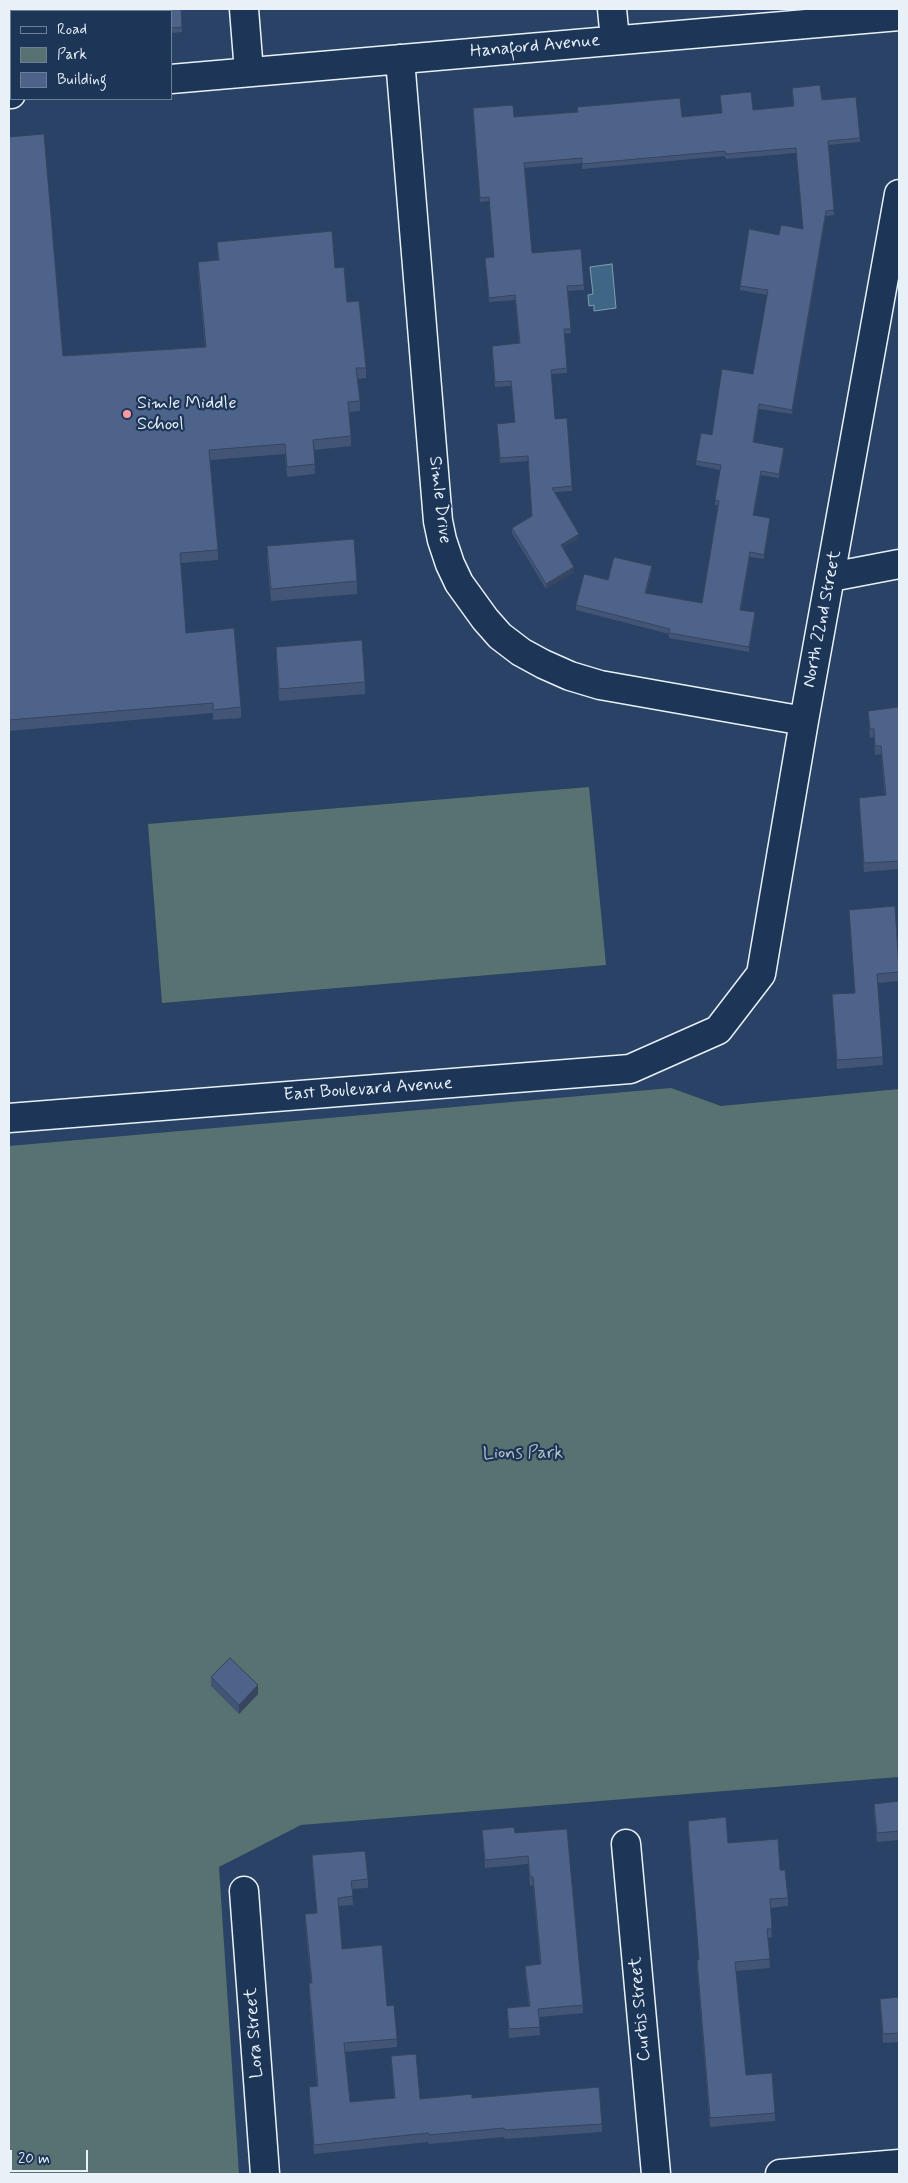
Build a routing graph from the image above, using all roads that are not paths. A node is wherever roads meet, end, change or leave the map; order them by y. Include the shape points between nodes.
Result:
1 (244, 9) edge
2 (612, 9) edge
3 (899, 16) edge
4 (615, 40) junction
5 (400, 59) junction
6 (249, 72) junction
7 (172, 79) edge
8 (899, 194) edge
9 (899, 564) edge
10 (831, 577) junction
11 (804, 721) junction
12 (718, 1030) joint
13 (9, 1118) edge
14 (626, 1844) dead end
15 (244, 1891) dead end
16 (899, 2164) edge
17 (265, 2174) edge
18 (656, 2174) edge
19 (780, 2174) edge

1 - 6 street
2 - 4 street
3 - 4 street, Hanaford Avenue
4 - 5 street, Hanaford Avenue
5 - 6 street, Hanaford Avenue
5 - 11 street, Simle Drive via 438,521 459,583 500,636 528,656 570,676 600,685
6 - 7 street, Hanaford Avenue
8 - 10 street, North 22nd Street
9 - 10 street
10 - 11 street, North 22nd Street
11 - 12 street, North 22nd Street via 761,974
12 - 13 street, East Boulevard Avenue via 630,1070
14 - 18 street, Curtis Street
15 - 17 street, Lora Street
16 - 19 street

